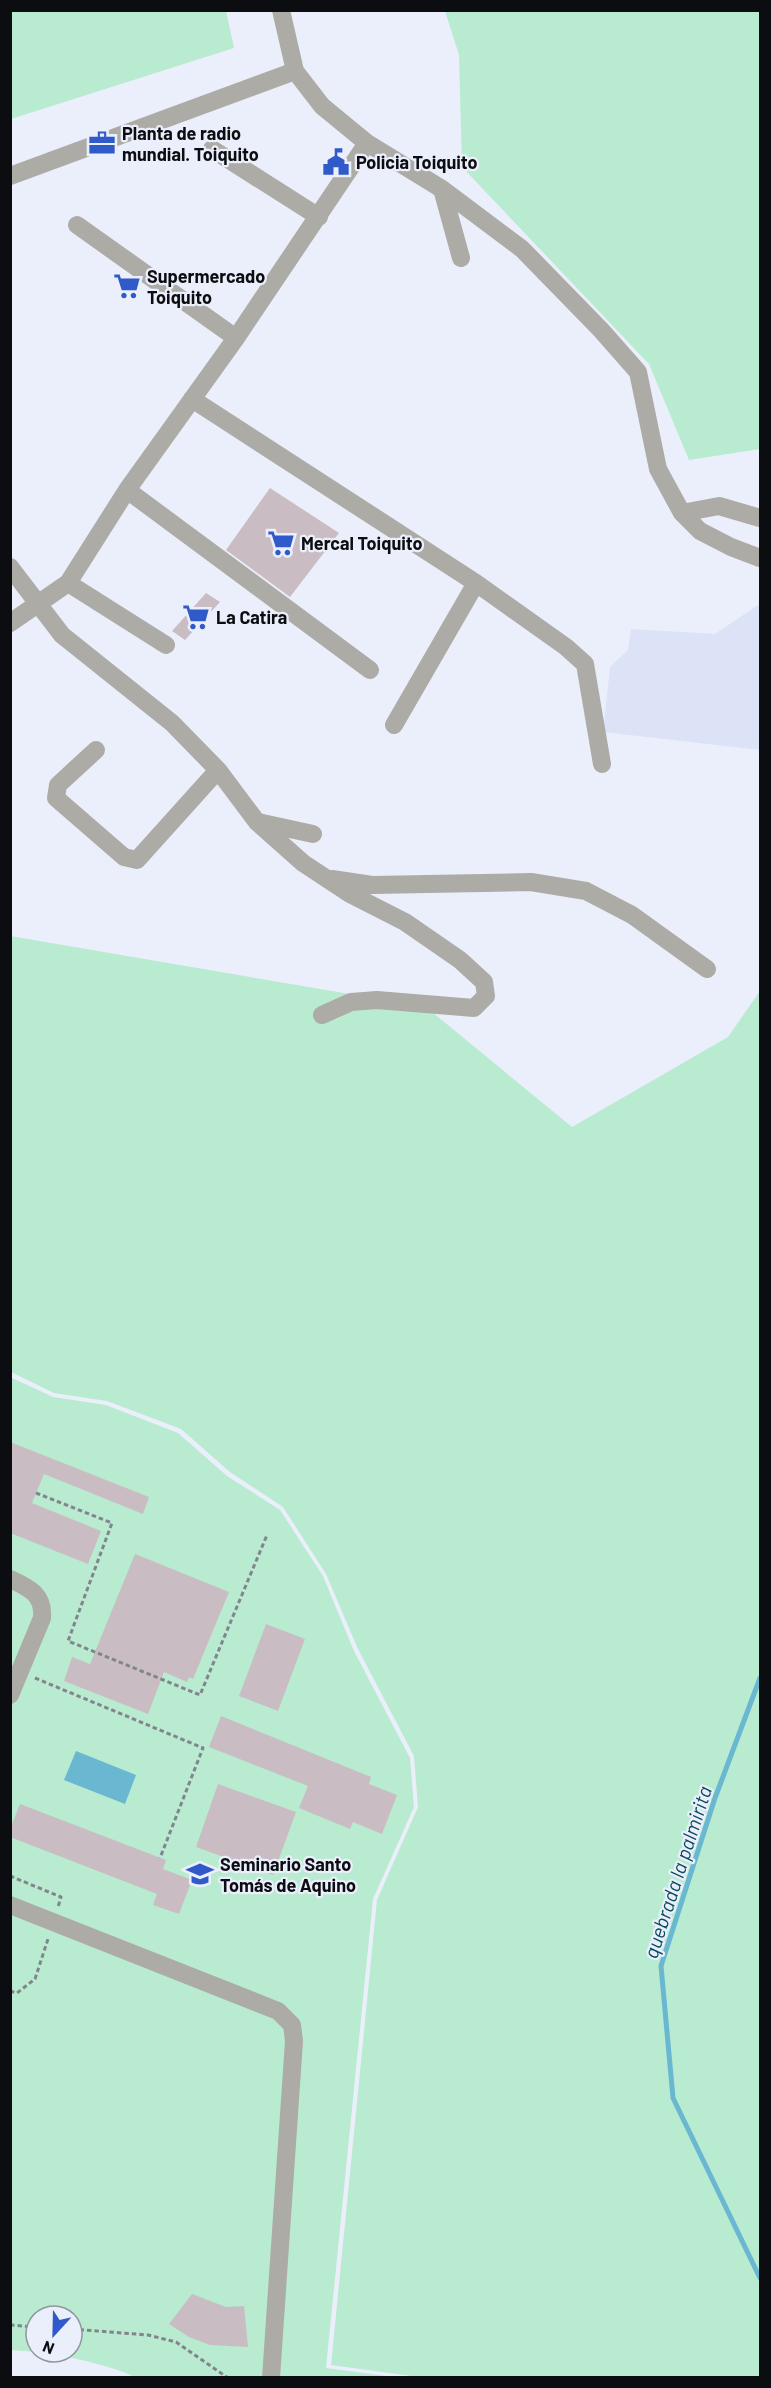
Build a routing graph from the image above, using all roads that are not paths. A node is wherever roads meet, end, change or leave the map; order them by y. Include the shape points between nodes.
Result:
1 (281, 10) edge
2 (296, 71) junction
3 (367, 143) junction
4 (212, 148) dead end
5 (10, 176) edge
6 (442, 189) junction
7 (319, 217) junction
8 (77, 225) dead end
9 (461, 258) dead end
10 (236, 338) junction
11 (192, 399) junction
12 (127, 490) junction
13 (682, 513) junction
14 (760, 518) edge
15 (760, 558) edge
16 (10, 567) edge
17 (68, 583) junction
18 (476, 583) junction
19 (38, 605) junction
20 (10, 623) edge
21 (166, 645) dead end
22 (370, 670) dead end
23 (394, 725) dead end
24 (96, 750) dead end
25 (602, 764) dead end
26 (218, 770) junction
27 (257, 822) junction
28 (313, 834) dead end
29 (327, 879) junction
30 (707, 969) dead end
31 (322, 1015) dead end
32 (10, 1579) edge
33 (10, 1695) edge
34 (10, 1905) edge
35 (271, 2378) edge

1 - 2 street
2 - 3 street via 322,106
2 - 5 street
3 - 6 street
3 - 7 street
4 - 7 street
6 - 9 street
6 - 13 street via 522,249 638,372 658,470
7 - 10 street
8 - 10 street
10 - 11 street
11 - 12 street
11 - 18 street
12 - 17 street
12 - 22 street
13 - 14 street via 719,506
13 - 15 street via 700,531
16 - 19 street
17 - 19 street
17 - 21 street
18 - 23 street
18 - 25 street via 585,664
19 - 20 street
19 - 26 street via 62,635 172,723
24 - 26 street via 58,784 56,798 124,857 137,860
26 - 27 street
27 - 28 street
27 - 29 street
29 - 30 street via 372,885 531,882 586,891 632,915
29 - 31 street via 405,922 460,960 484,982 486,996 474,1008 377,1000 351,1002
32 - 33 street via 35,1592 43,1609
34 - 35 street via 278,2011 292,2025

